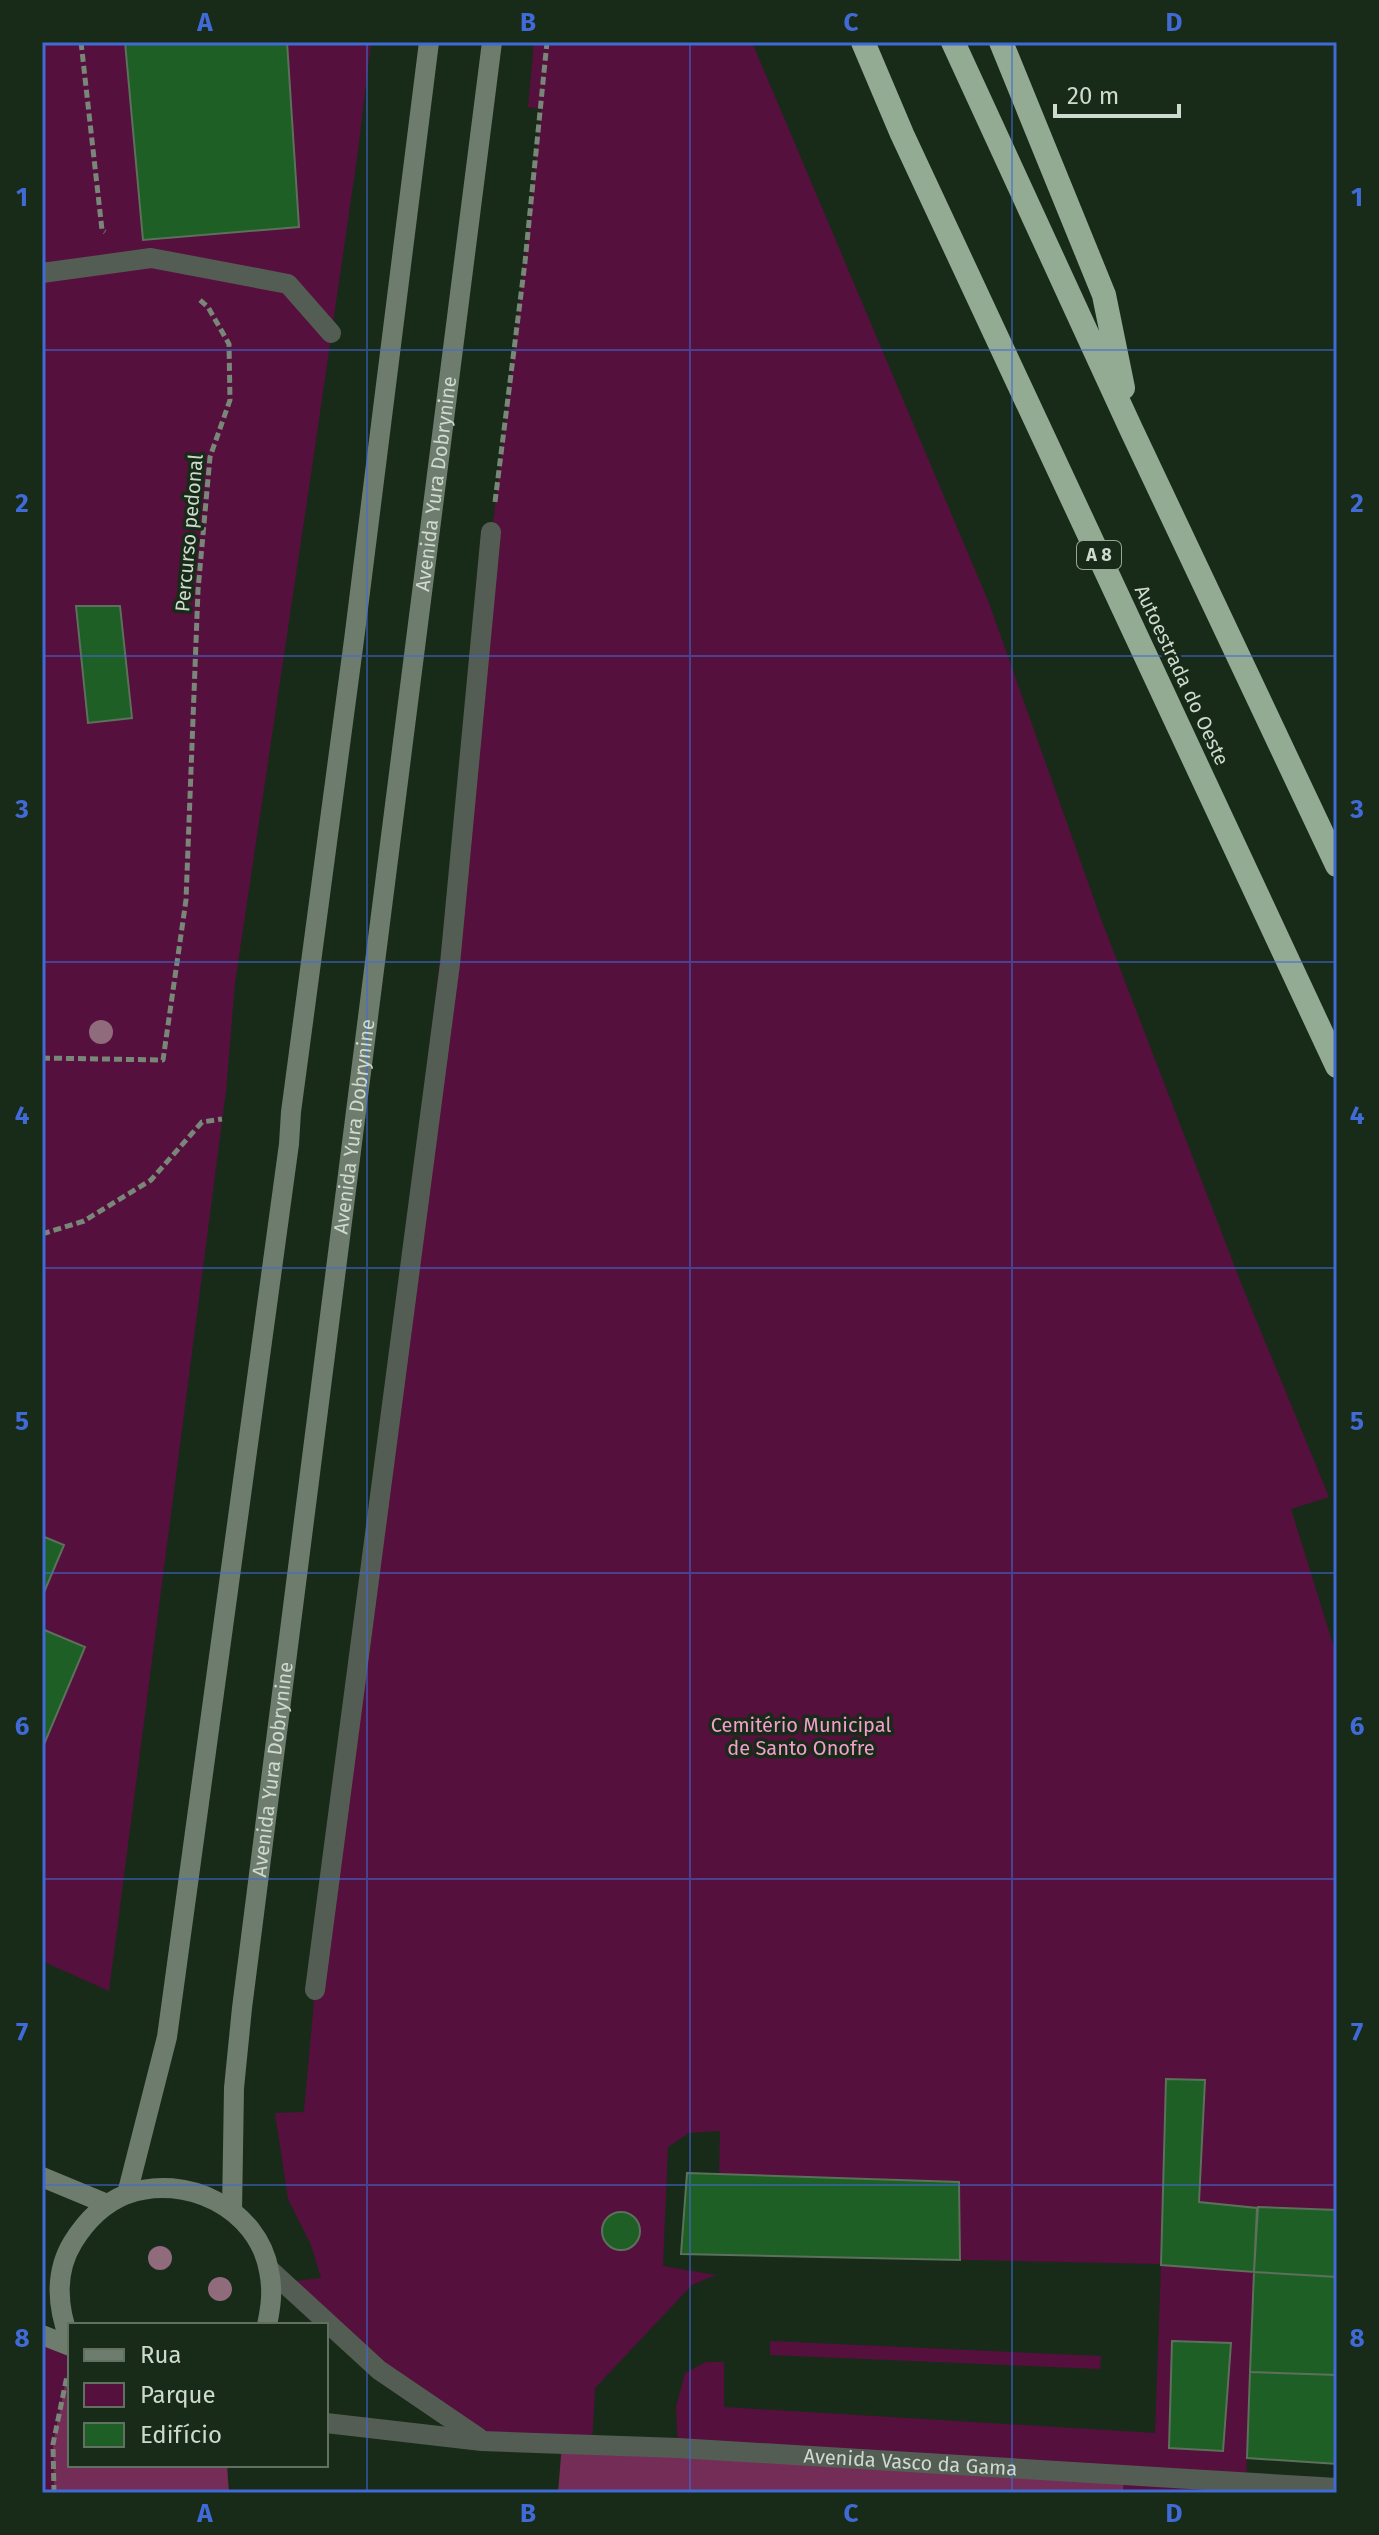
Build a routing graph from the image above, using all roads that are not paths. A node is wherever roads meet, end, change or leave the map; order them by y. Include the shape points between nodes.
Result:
1 (429, 42) edge
2 (492, 42) edge
3 (863, 42) edge
4 (953, 42) edge
5 (1001, 42) edge
6 (42, 273) edge
7 (331, 333) dead end
8 (1131, 429) junction
9 (491, 532) road end
10 (1337, 865) edge
11 (1337, 1066) edge
12 (315, 1990) dead end
13 (42, 2177) edge
14 (127, 2194) junction
15 (107, 2204) junction
16 (232, 2211) junction
17 (269, 2269) junction
18 (267, 2323) edge
19 (42, 2335) edge
20 (68, 2337) edge
21 (68, 2342) edge
22 (328, 2423) edge
23 (482, 2441) junction
24 (1337, 2488) edge

1 - 14 main road via 289,1144 167,2037
2 - 16 main road, Avenida Yura Dobrynine via 242,2008 234,2088
3 - 11 highway, Autoestrada do Oeste / A 8
4 - 8 highway
5 - 8 highway via 1104,295
6 - 7 street via 151,258 288,284
8 - 10 highway
9 - 12 street via 450,964
13 - 15 main road
14 - 15 main road
14 - 16 main road via 182,2189 208,2196
15 - 20 main road via 83,2226 66,2254 59,2285
16 - 17 main road via 249,2227
17 - 18 main road
17 - 23 street via 379,2370
19 - 21 main road
22 - 23 street, Avenida Vasco da Gama
23 - 24 street, Avenida Vasco da Gama

